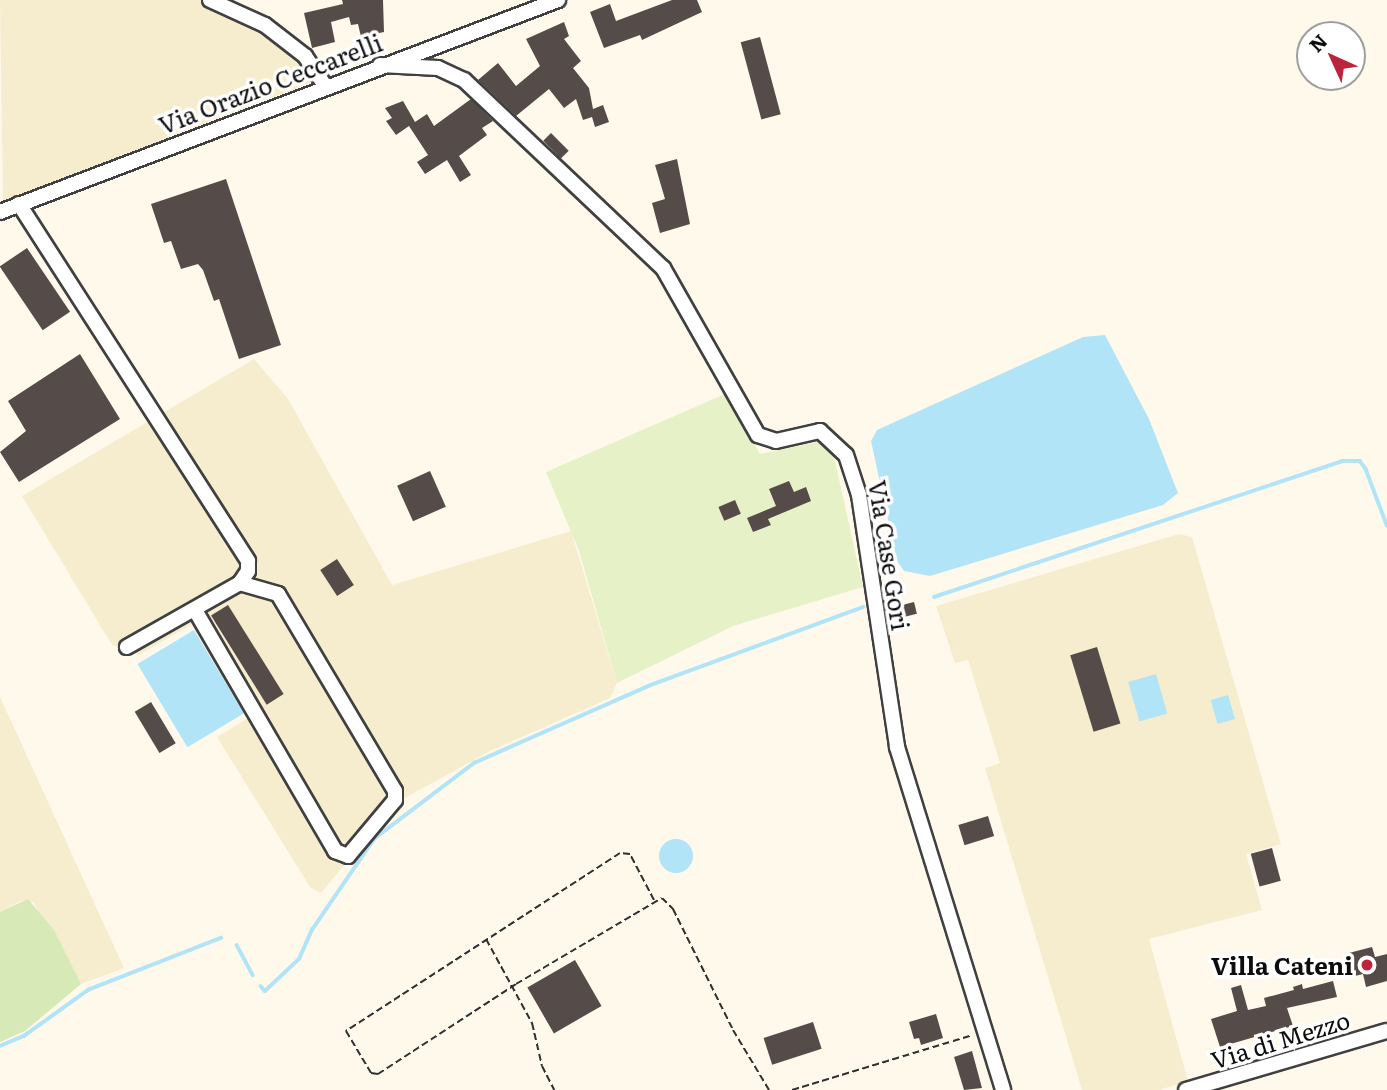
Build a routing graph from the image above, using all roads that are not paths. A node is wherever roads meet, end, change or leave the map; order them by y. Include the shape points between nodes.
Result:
1 (209, 0) edge
2 (558, 0) edge
3 (380, 65) junction
4 (326, 86) junction
5 (19, 204) junction
6 (0, 212) edge
7 (240, 583) junction
8 (195, 610) junction
9 (127, 647) dead end
10 (1387, 1031) edge
11 (1003, 1090) edge
12 (1186, 1090) edge

1 - 4 street via 265,25 305,56
2 - 3 street, Via Orazio Ceccarelli
3 - 4 street, Via Orazio Ceccarelli
3 - 11 street, Via Case Gori via 438,68 464,80 663,268 758,435 776,441 821,431 846,454 859,495 897,747
4 - 5 street, Via Orazio Ceccarelli
5 - 6 street, Via Orazio Ceccarelli
5 - 7 street via 243,554 248,567
7 - 8 street
7 - 8 street via 278,594 395,791 395,800 348,856 335,851
8 - 9 street
10 - 12 street, Via di Mezzo

